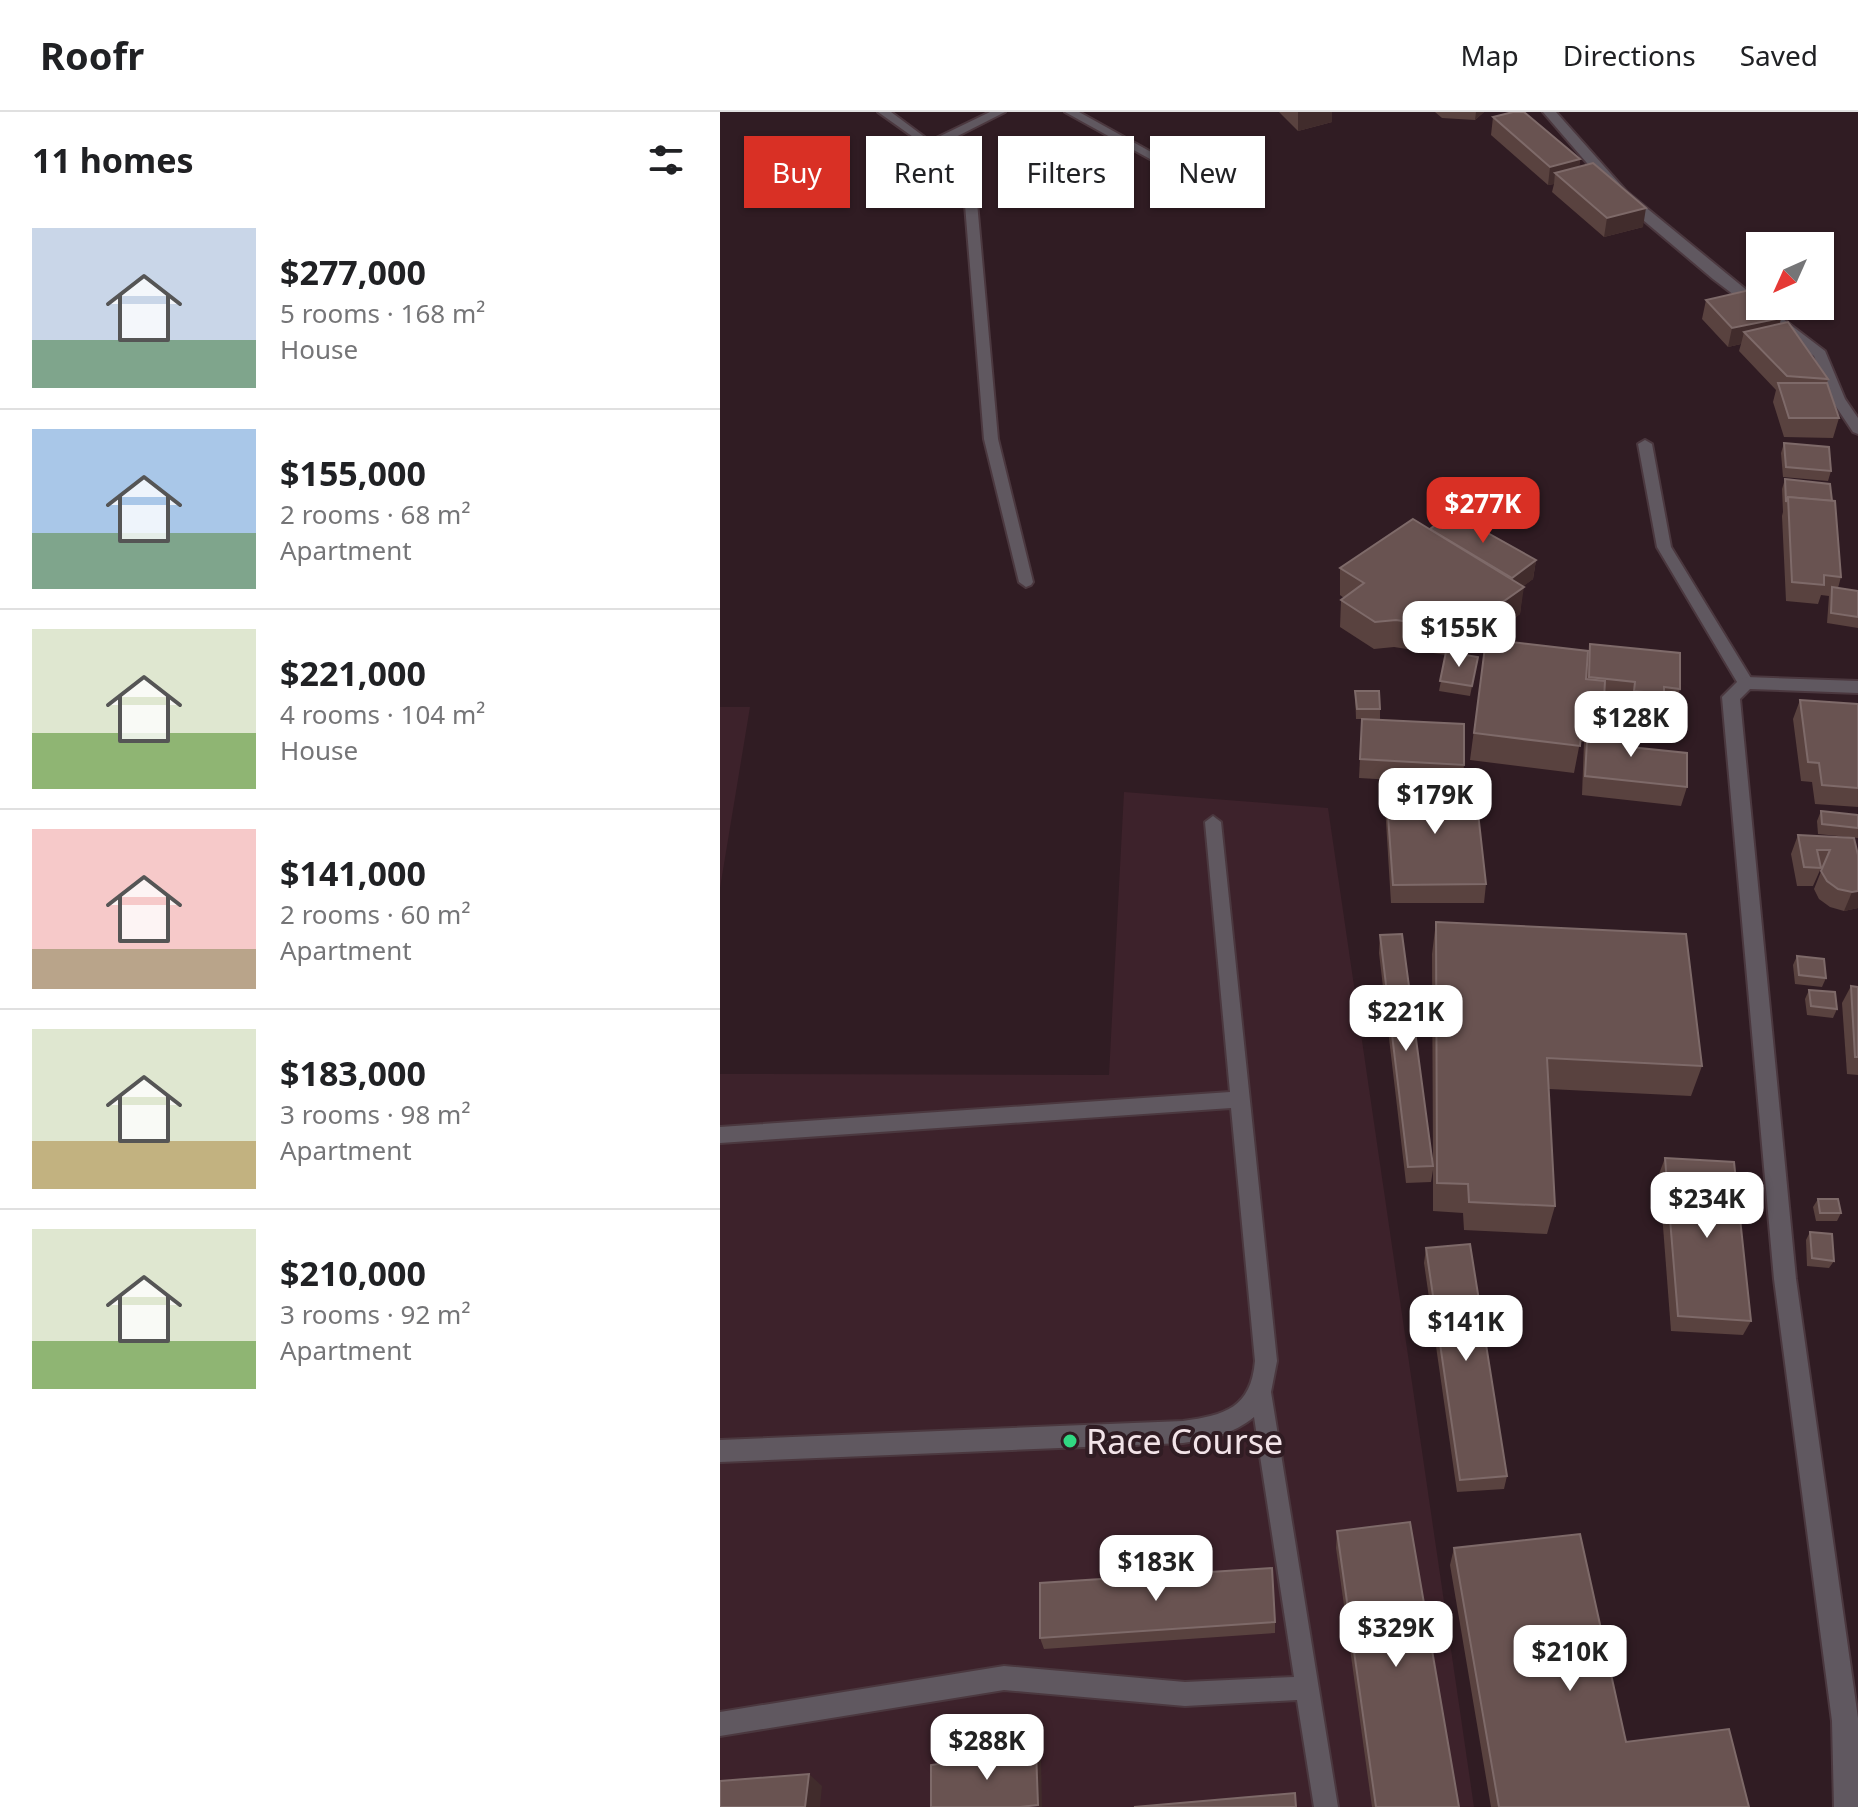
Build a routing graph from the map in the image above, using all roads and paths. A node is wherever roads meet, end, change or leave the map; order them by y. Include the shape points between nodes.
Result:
1 (884, 112) edge
2 (999, 112) edge
3 (1071, 112) edge
4 (1549, 112) edge
5 (916, 136) edge
6 (950, 136) edge
7 (1150, 155) edge
8 (971, 208) edge
9 (1858, 429) edge
10 (1645, 444) dead end
11 (1026, 582) dead end
12 (1746, 683) junction
13 (1858, 687) edge
14 (1213, 822) dead end
15 (1240, 1099) junction
16 (720, 1135) edge
17 (1261, 1394) junction
18 (720, 1451) edge
19 (1307, 1688) junction
20 (1851, 1722) edge
21 (720, 1724) edge
22 (1326, 1807) edge
23 (1848, 1807) edge

1 - 5 lane
2 - 6 lane
3 - 7 lane
4 - 9 street via 1622,195 1820,354 1838,399
8 - 11 lane via 991,439
10 - 12 lane via 1664,547
12 - 13 street
12 - 20 street via 1731,697 1782,1247
14 - 15 lane
15 - 16 lane
15 - 17 lane via 1266,1361
17 - 18 lane via 1227,1422 1183,1432
17 - 19 lane
19 - 21 lane via 1185,1694 1004,1678
19 - 22 lane
20 - 23 street

